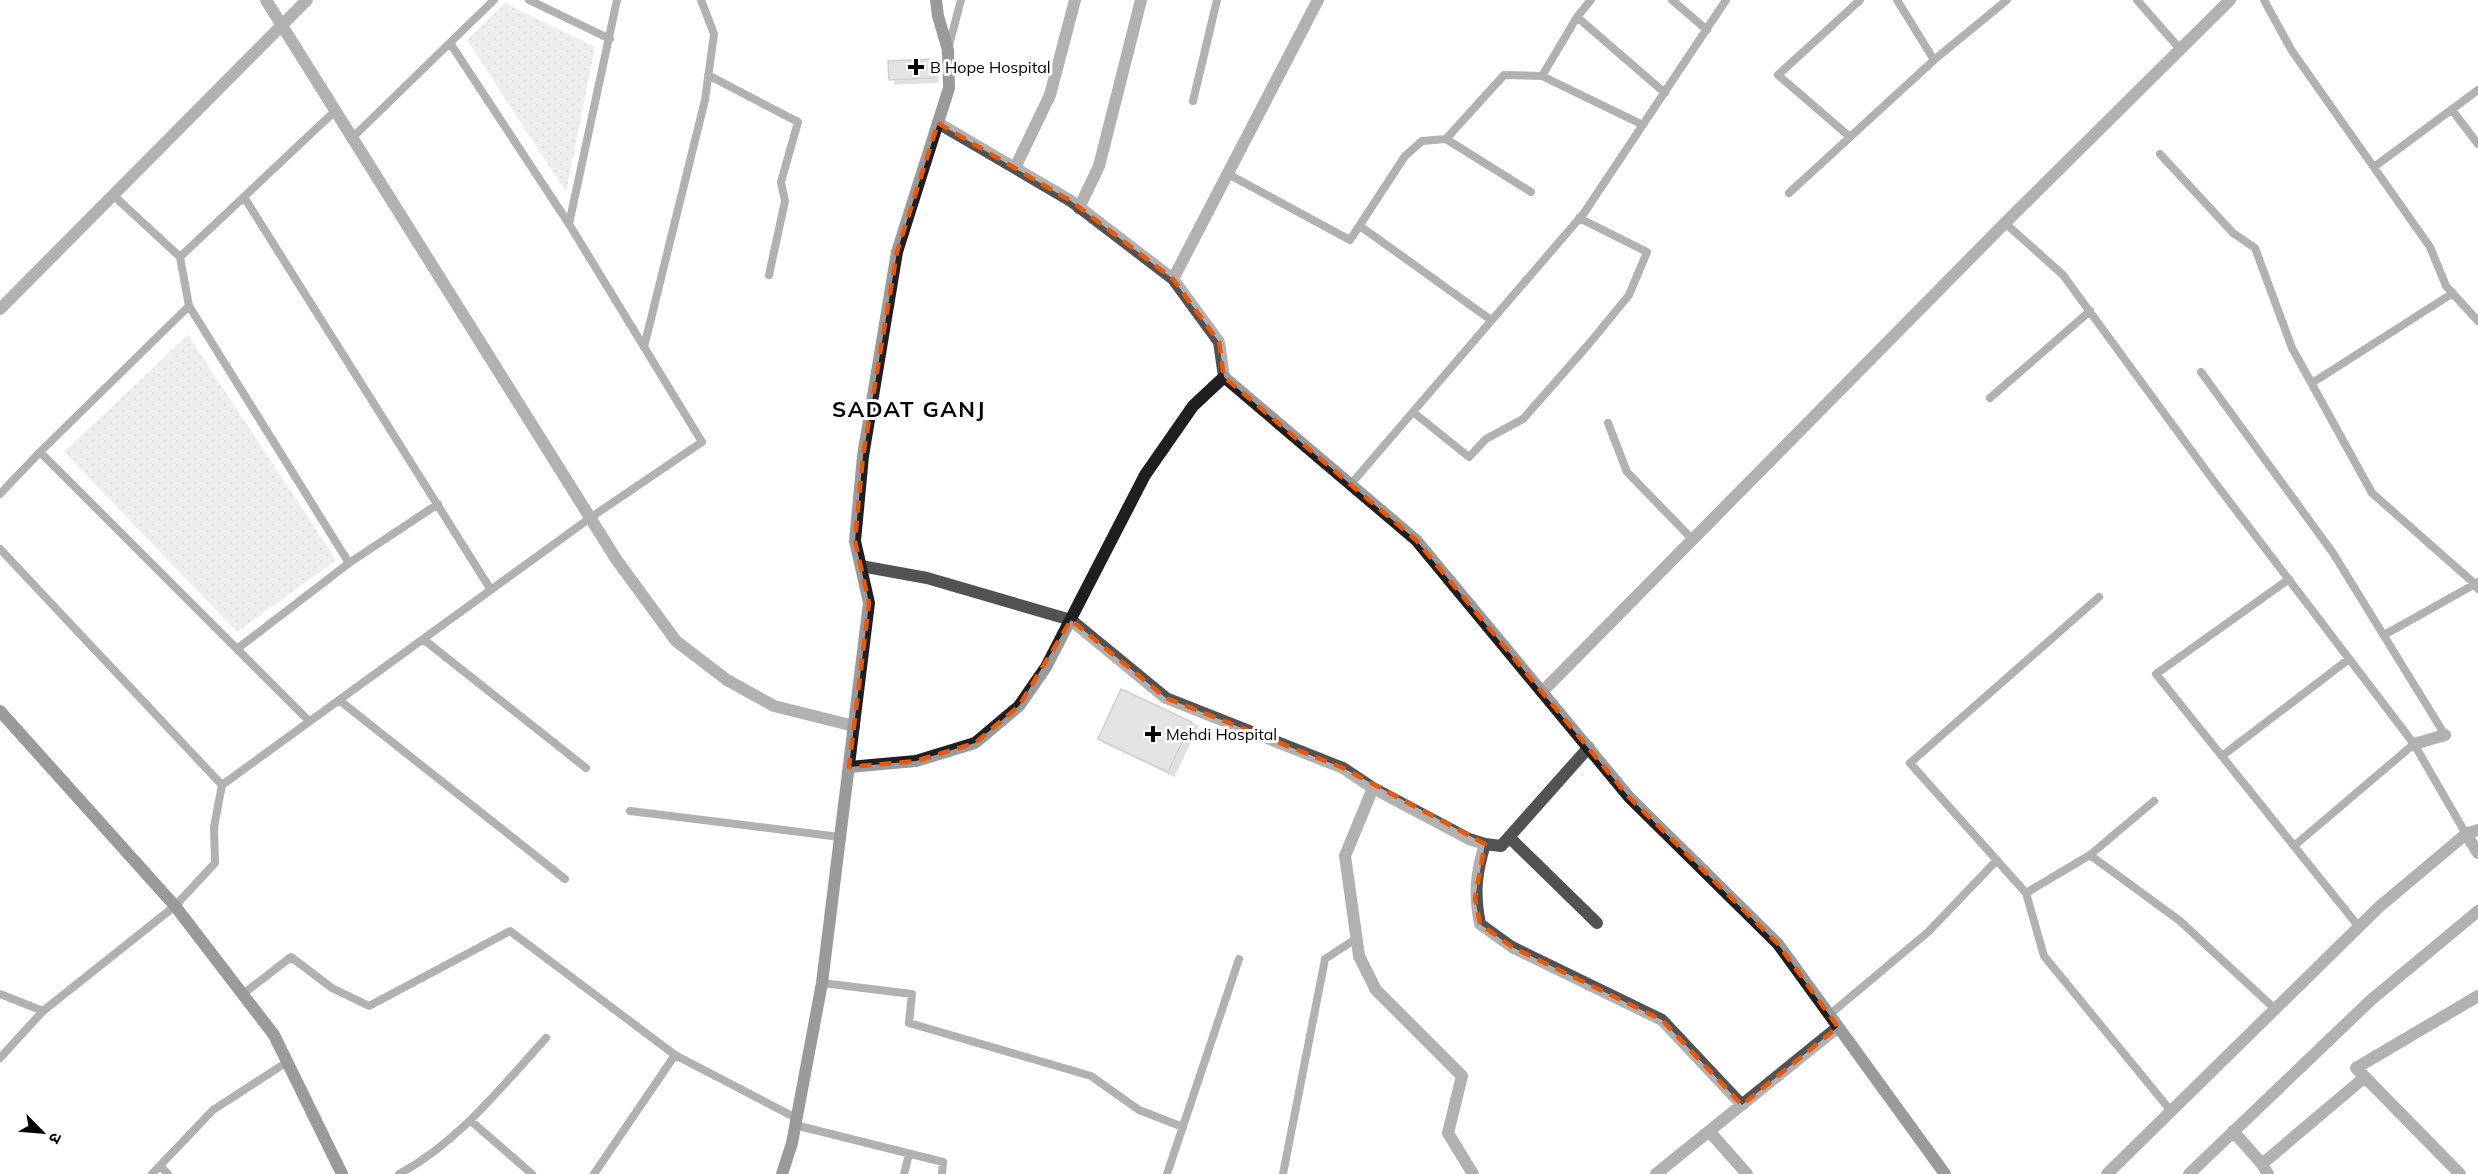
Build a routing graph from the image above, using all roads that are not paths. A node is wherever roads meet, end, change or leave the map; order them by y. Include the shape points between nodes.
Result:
1 (266, 0) edge
2 (307, 0) edge
3 (494, 0) edge
4 (529, 0) edge
5 (617, 0) edge
6 (701, 0) edge
7 (936, 0) edge
8 (961, 0) edge
9 (1075, 0) edge
10 (1141, 0) edge
11 (1217, 0) edge
12 (1318, 0) edge
13 (1591, 0) edge
14 (1672, 0) edge
15 (1726, 0) edge
16 (1860, 0) edge
17 (1897, 0) edge
18 (2007, 0) edge
19 (2136, 0) edge
20 (2230, 0) edge
21 (2264, 0) edge
22 (1577, 17) junction
23 (282, 26) junction
24 (1707, 30) junction
25 (610, 39) junction
26 (450, 43) junction
27 (2180, 49) junction
28 (948, 50) junction
29 (1934, 60) junction
30 (708, 75) junction
31 (1542, 76) junction
32 (2478, 90) edge
33 (1665, 93) junction
34 (1193, 101) dead end
35 (2452, 110) junction
36 (335, 111) junction
37 (938, 123) junction
38 (1643, 125) junction
39 (1850, 137) junction
40 (352, 138) junction
41 (1446, 139) junction
42 (2478, 144) edge
43 (2160, 154) dead end
44 (2374, 167) junction
45 (1015, 168) junction
46 (1228, 174) junction
47 (1531, 192) dead end
48 (1790, 193) dead end
49 (113, 195) junction
50 (244, 197) junction
51 (1079, 208) junction
52 (1579, 218) junction
53 (2006, 223) junction
54 (569, 224) junction
55 (1360, 226) junction
56 (180, 257) junction
57 (769, 275) dead end
58 (1173, 279) junction
59 (2453, 293) junction
60 (189, 306) junction
61 (0, 309) edge
62 (2090, 311) junction
63 (1491, 320) junction
64 (2478, 321) edge
65 (644, 347) junction
66 (2201, 372) dead end
67 (1224, 377) junction
68 (2312, 383) junction
69 (1990, 398) dead end
70 (1413, 412) junction
71 (1608, 423) dead end
72 (40, 452) junction
73 (1351, 484) junction
74 (0, 495) edge
75 (438, 504) junction
76 (590, 518) junction
77 (1693, 540) junction
78 (0, 549) edge
79 (349, 563) junction
80 (861, 566) junction
81 (2289, 579) junction
82 (2477, 585) edge
83 (491, 590) junction
84 (2099, 597) dead end
85 (1071, 620) junction
86 (2384, 635) junction
87 (423, 639) junction
88 (237, 649) junction
89 (2349, 658) junction
90 (1542, 692) junction
91 (339, 700) junction
92 (0, 711) edge
93 (309, 721) junction
94 (854, 726) junction
95 (2445, 735) joint
96 (2414, 744) junction
97 (1589, 747) junction
98 (2222, 756) junction
99 (849, 767) junction
100 (586, 768) dead end
101 (222, 784) junction
102 (1373, 789) junction
103 (2154, 801) dead end
104 (630, 811) dead end
105 (2472, 832) edge
106 (840, 837) junction
107 (1509, 837) junction
108 (1485, 844) junction
109 (2294, 846) junction
110 (2478, 854) edge
111 (2090, 855) junction
112 (1997, 860) junction
113 (565, 879) dead end
114 (2026, 893) junction
115 (175, 906) junction
116 (2478, 911) edge
117 (1597, 923) dead end
118 (2359, 927) junction
119 (1357, 938) junction
120 (1239, 959) dead end
121 (822, 983) junction
122 (0, 994) edge
123 (243, 994) junction
124 (2478, 996) edge
125 (2275, 1009) junction
126 (43, 1011) junction
127 (1829, 1015) junction
128 (1838, 1027) junction
129 (546, 1038) dead end
130 (675, 1054) junction
131 (0, 1058) edge
132 (287, 1062) junction
133 (2365, 1077) junction
134 (1742, 1105) junction
135 (2171, 1111) junction
136 (471, 1121) junction
137 (796, 1122) junction
138 (1183, 1127) junction
139 (1709, 1131) junction
140 (2233, 1131) junction
141 (909, 1154) junction
142 (160, 1166) junction
143 (2265, 1169) edge
144 (152, 1174) edge
145 (168, 1174) edge
146 (342, 1174) edge
147 (399, 1174) edge
148 (532, 1174) edge
149 (594, 1174) edge
150 (782, 1174) edge
151 (904, 1174) edge
152 (942, 1174) edge
153 (1167, 1174) edge
154 (1283, 1174) edge
155 (1473, 1174) edge
156 (1656, 1174) edge
157 (1747, 1174) edge
158 (1945, 1174) edge
159 (2108, 1174) edge
160 (2189, 1174) edge
161 (2460, 1174) edge

1 - 23 street
2 - 23 street
3 - 26 lane
4 - 25 lane
5 - 25 lane
6 - 30 lane via 714,34
7 - 28 street
8 - 28 lane
9 - 45 street via 1050,95
10 - 51 street via 1099,166
11 - 34 lane
12 - 46 street
13 - 22 lane
14 - 24 lane
15 - 24 lane
16 - 39 lane via 1778,75
17 - 29 lane
18 - 29 lane
19 - 27 lane
20 - 27 street
21 - 44 lane via 2292,51
22 - 31 lane
22 - 33 lane
23 - 36 street
23 - 49 street
24 - 33 lane
25 - 54 lane
26 - 40 lane
26 - 54 lane
27 - 53 street
28 - 37 street via 949,88
29 - 39 lane
30 - 57 lane via 798,122 781,182 785,201
30 - 65 lane
31 - 38 lane
31 - 41 lane via 1504,75
32 - 35 lane
33 - 38 lane
35 - 42 lane
35 - 44 lane
36 - 40 street
36 - 50 lane
37 - 45 street
37 - 80 street via 897,252 863,456 855,541
38 - 52 lane
39 - 48 lane
40 - 76 street
41 - 47 lane
41 - 55 lane via 1422,141 1405,156
43 - 68 lane via 2233,233 2255,248 2292,348
44 - 59 lane via 2430,247 2446,286
45 - 51 street
46 - 55 lane via 1350,240
46 - 58 street
49 - 56 lane
49 - 61 street
50 - 56 lane
50 - 75 lane
51 - 58 street
52 - 63 lane
52 - 70 lane via 1647,252 1629,296 1588,345 1523,418 1486,439 1469,458
53 - 62 lane via 2063,275
53 - 77 street
54 - 65 lane
55 - 63 lane
56 - 60 lane
58 - 67 street via 1219,342
59 - 64 lane
59 - 68 lane
60 - 72 lane
60 - 79 lane
62 - 69 lane
62 - 81 lane
63 - 70 lane
65 - 76 lane via 702,442
66 - 86 lane via 2333,553
67 - 73 street
67 - 85 street via 1193,406 1145,474
68 - 82 lane via 2372,493
70 - 73 lane
71 - 77 lane via 1627,472
72 - 74 lane
72 - 88 lane
73 - 90 street via 1416,540
75 - 79 lane
75 - 83 lane
76 - 83 lane
76 - 94 street via 676,641 727,680 774,706
77 - 90 street
78 - 101 lane
79 - 88 lane
80 - 85 street via 927,578
80 - 94 street via 869,603
81 - 89 lane
81 - 98 lane via 2156,674
82 - 86 lane
83 - 87 lane
84 - 112 lane via 1910,763
85 - 99 street via 1019,706 975,743 916,761
85 - 102 street via 1166,698 1343,768
86 - 95 lane
87 - 91 lane
87 - 100 lane
88 - 93 lane
89 - 96 lane
89 - 98 lane
90 - 97 street
91 - 93 lane
91 - 113 lane
92 - 115 street
93 - 101 lane
94 - 99 street
95 - 96 street
96 - 105 lane
96 - 109 lane
97 - 107 street
97 - 127 street via 1629,797 1778,944
98 - 109 lane
99 - 106 street
101 - 115 lane via 214,827 216,863
102 - 108 street
102 - 119 street via 1345,856
103 - 111 lane
104 - 106 lane
105 - 110 street
105 - 118 street
106 - 121 street
107 - 108 street via 1501,846
107 - 117 street
108 - 134 street via 1475,898 1480,924 1512,947 1662,1020
109 - 118 lane
111 - 114 lane
111 - 125 lane via 2180,921
112 - 114 lane
112 - 127 lane via 1928,932
114 - 135 lane via 2044,956
115 - 123 street
115 - 126 lane
116 - 140 street via 2371,1000
118 - 125 street
119 - 154 lane via 1325,959
119 - 155 street via 1359,956 1376,990 1462,1076 1448,1133
120 - 138 lane
121 - 137 street
121 - 138 lane via 912,994 909,1023 1091,1076 1139,1110
122 - 126 lane
123 - 130 lane via 291,957 332,988 369,1006 510,931
123 - 132 street via 274,1035
124 - 133 street via 2356,1068
125 - 135 street
126 - 131 lane
127 - 128 street
128 - 134 street
128 - 158 street
129 - 136 lane
130 - 137 lane
130 - 149 lane
132 - 142 lane via 213,1110
132 - 146 street
133 - 143 street
133 - 161 street
134 - 139 street
135 - 159 street
136 - 147 lane via 421,1162
136 - 148 lane
137 - 141 lane
137 - 150 street
138 - 153 lane
139 - 156 street
139 - 157 street
140 - 143 street
140 - 160 street
141 - 151 lane
141 - 152 lane via 943,1162
142 - 144 lane
142 - 145 lane

